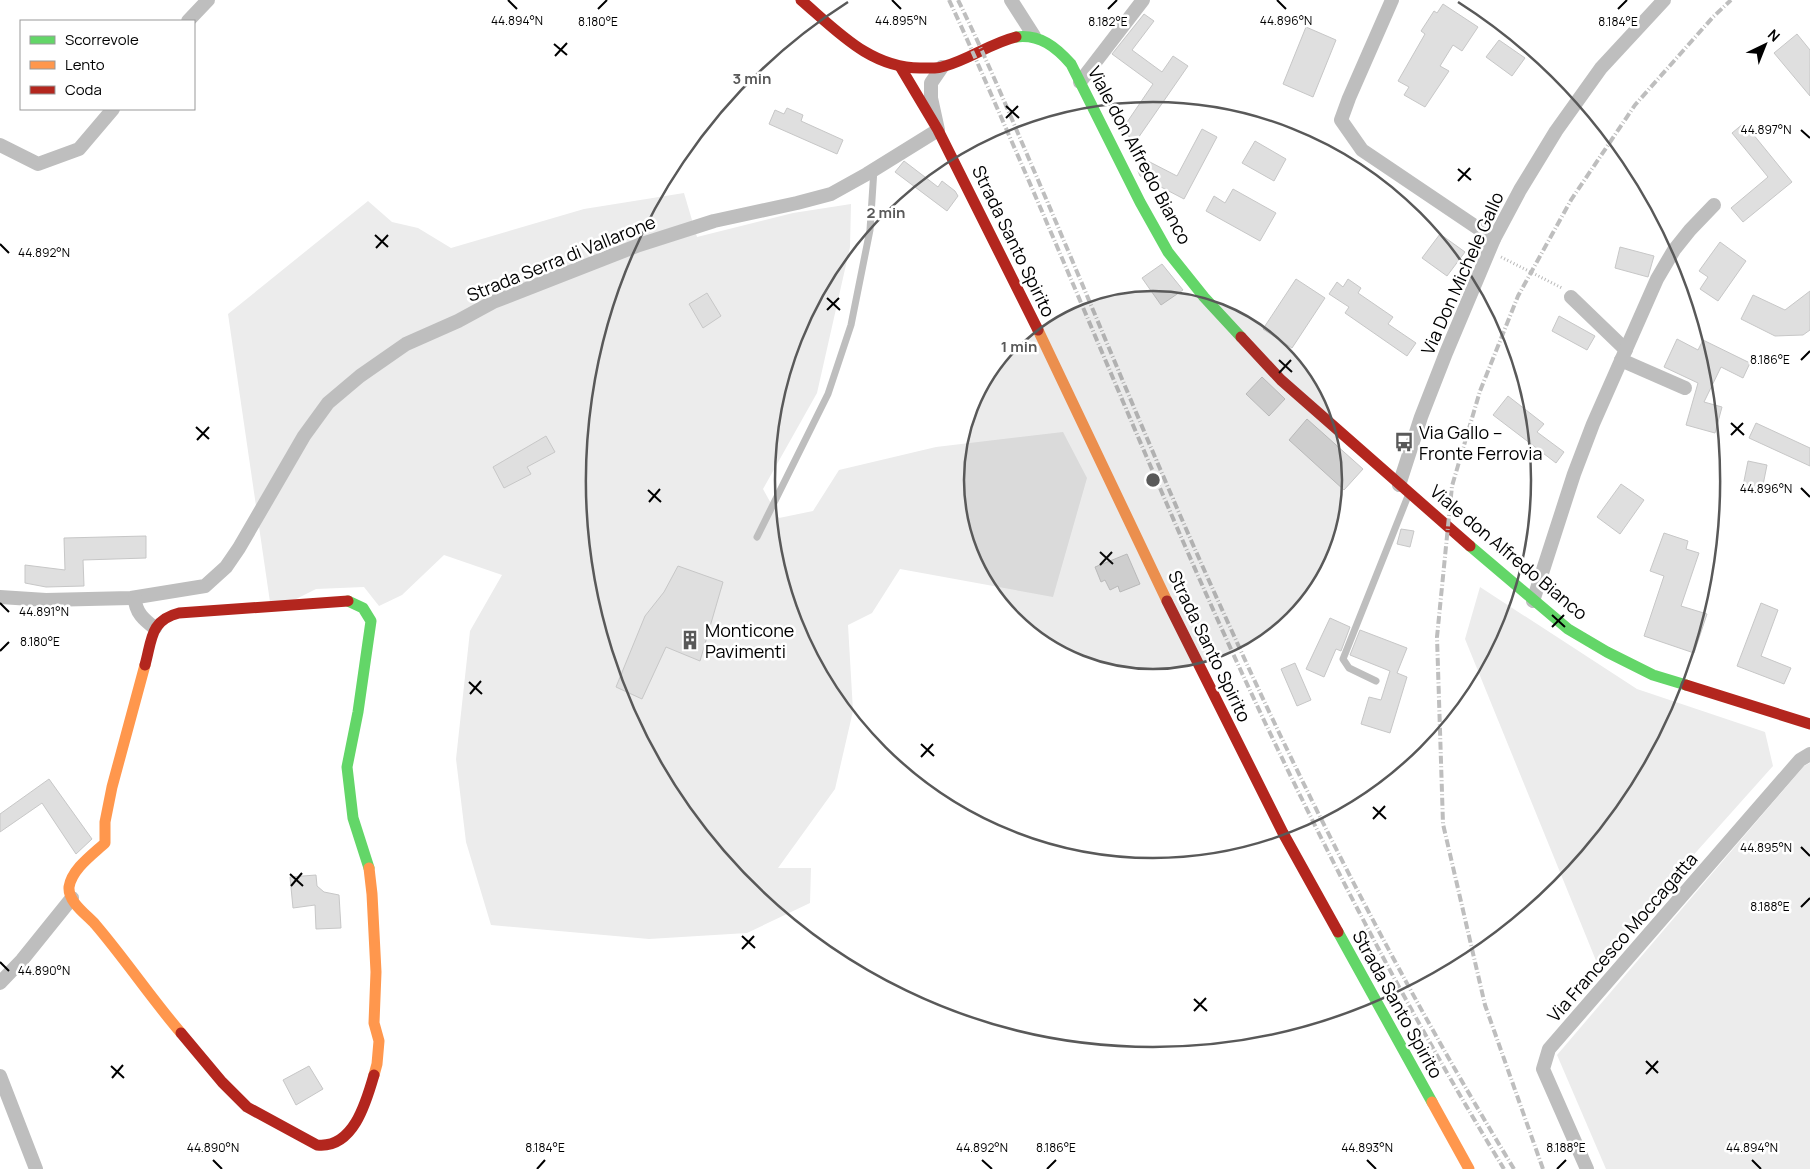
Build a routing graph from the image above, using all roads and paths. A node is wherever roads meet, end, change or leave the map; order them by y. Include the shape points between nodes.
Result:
1 (208, 0) edge
2 (801, 0) edge
3 (1012, 0) edge
4 (1143, 0) edge
5 (1392, 0) edge
6 (1664, 0) edge
7 (189, 20) edge
8 (1034, 36) junction
9 (896, 66) junction
10 (942, 67) junction
11 (1080, 82) junction
12 (112, 110) edge
13 (938, 130) junction
14 (0, 145) edge
15 (874, 169) junction
16 (1714, 205) dead end
17 (1494, 239) junction
18 (1514, 263) dead end
19 (1559, 286) dead end
20 (1572, 297) dead end
21 (1624, 355) junction
22 (1685, 388) dead end
23 (1404, 489) junction
24 (757, 537) dead end
25 (0, 597) edge
26 (134, 598) junction
27 (1533, 600) junction
28 (155, 628) junction
29 (1376, 681) dead end
30 (1810, 724) edge
31 (1810, 754) edge
32 (72, 898) junction
33 (0, 983) edge
34 (0, 1076) edge
35 (36, 1169) edge
36 (1469, 1169) edge
37 (1587, 1169) edge

1 - 7 street
2 - 9 street via 852,42 880,61
3 - 8 street, Viale don Alfredo Bianco
4 - 11 street
5 - 17 street via 1341,120 1362,150
6 - 17 street, Via Don Michele Gallo via 1601,68 1556,131
8 - 10 street via 1018,36
8 - 11 street, Viale don Alfredo Bianco via 1056,48 1072,64
9 - 10 street
9 - 13 street, Strada Santo Spirito
10 - 13 street, Strada Santo Spirito via 931,83
11 - 23 street, Viale don Alfredo Bianco via 1168,252 1198,290 1281,380
12 - 14 street via 78,149 38,164
13 - 15 street, Strada Serra di Vallarone
13 - 36 street, Strada Santo Spirito via 1283,833
15 - 24 lane via 870,230 851,325 828,394
15 - 26 street, Strada Serra di Vallarone via 831,194 714,221 600,260 493,302 406,344 328,403 304,436 226,567 205,586
16 - 21 street via 1674,250 1657,278
17 - 23 street, Via Don Michele Gallo via 1422,417
18 - 19 path
20 - 21 street
21 - 22 street
21 - 27 street via 1574,474
23 - 27 street, Viale don Alfredo Bianco
23 - 29 lane via 1344,659 1349,668
25 - 26 street, Strada Serra di Vallarone via 46,600
26 - 28 street via 140,615
27 - 30 street, Viale don Alfredo Bianco via 1568,629 1653,676
28 - 32 street via 112,787 105,822 105,843 72,877 69,889
28 - 32 street via 162,617 179,612 348,601 359,604 369,614 368,650 347,767 353,818 368,862 372,894 376,972 374,1023 378,1041 377,1064 370,1090 354,1127 337,1142 317,1145 247,1106 222,1082 158,1006
31 - 37 street, Via Francesco Moccagatta via 1800,760 1549,1049 1544,1069
32 - 33 street
34 - 35 street

